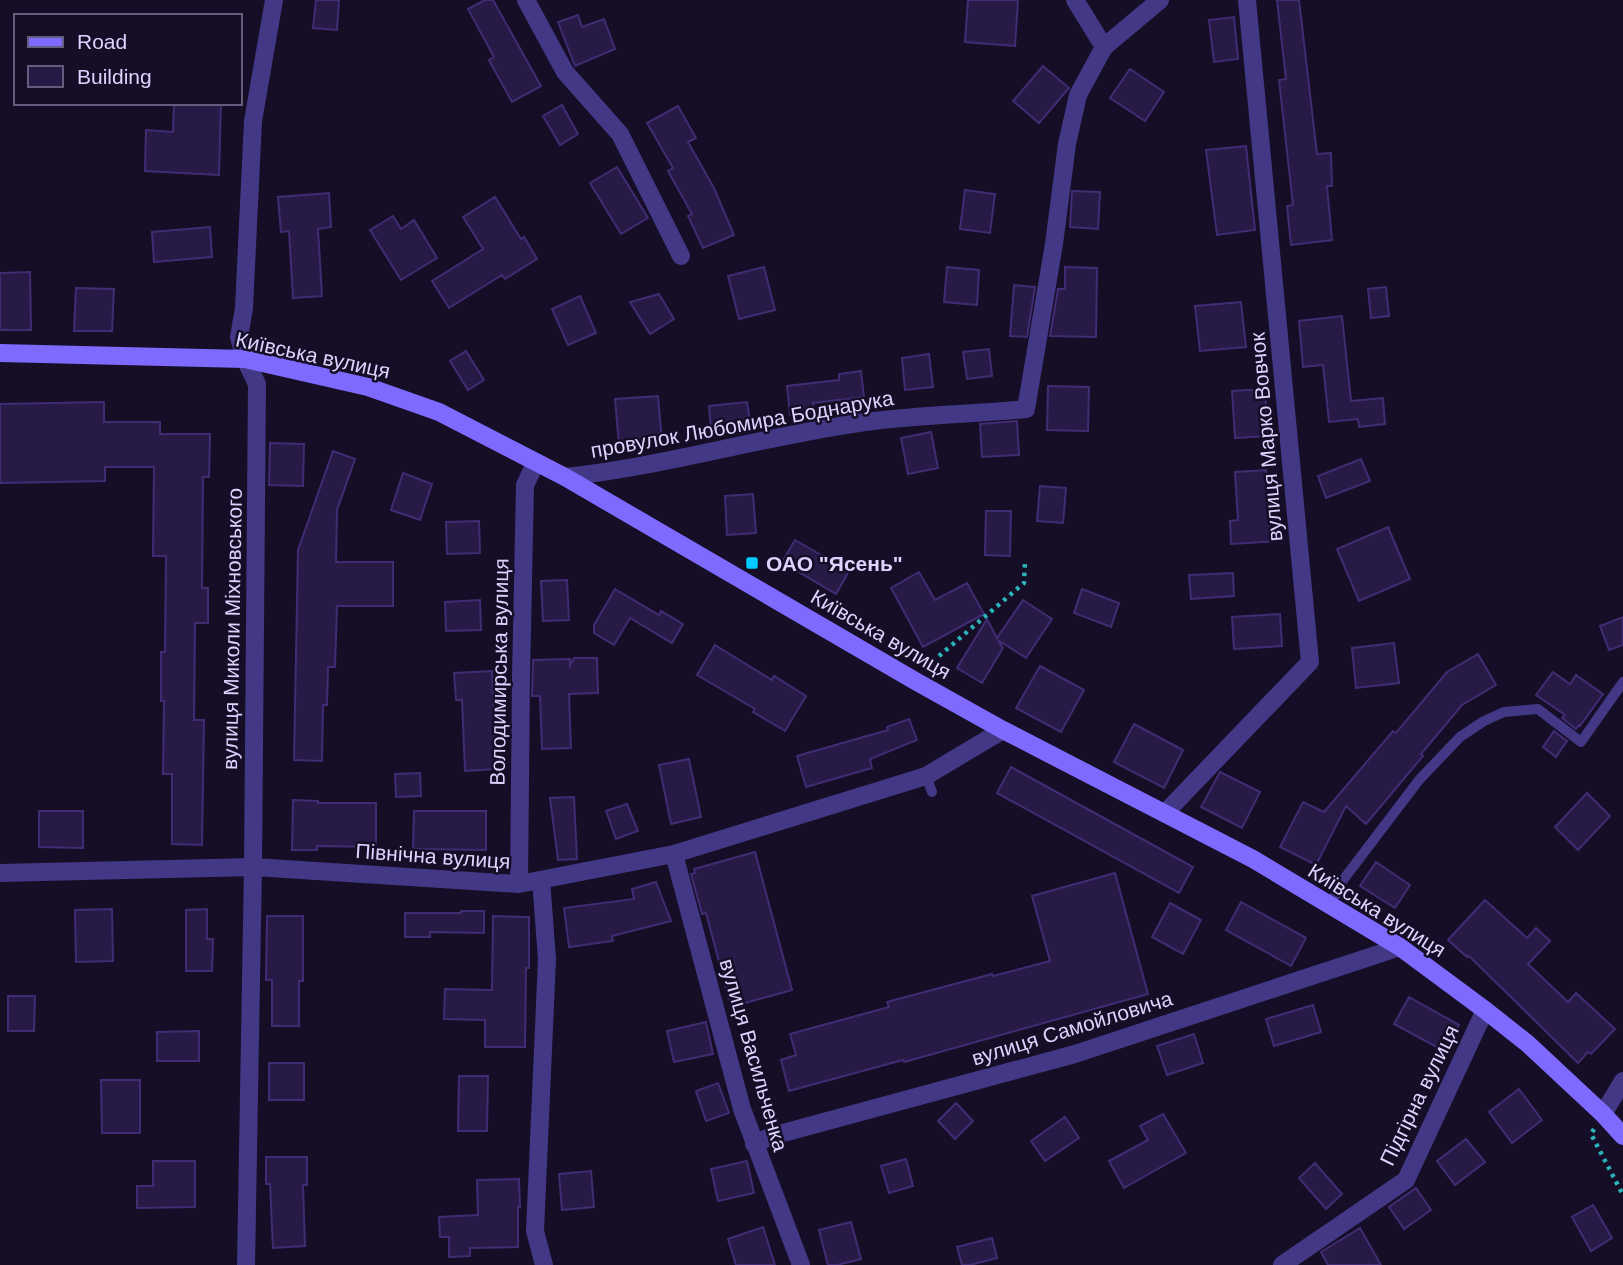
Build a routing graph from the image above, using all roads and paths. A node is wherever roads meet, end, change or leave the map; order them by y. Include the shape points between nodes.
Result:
1 (274, 0) edge
2 (526, 0) edge
3 (1075, 0) edge
4 (1160, 0) edge
5 (1247, 0) edge
6 (1104, 47) junction
7 (681, 256) dead end
8 (0, 352) edge
9 (245, 359) junction
10 (536, 462) junction
11 (565, 477) junction
12 (1025, 562) dead end
13 (917, 682) junction
14 (1623, 682) edge
15 (1003, 730) junction
16 (1165, 813) junction
17 (674, 854) junction
18 (253, 867) junction
19 (0, 873) edge
20 (541, 880) junction
21 (519, 884) junction
22 (1328, 904) junction
23 (1400, 947) junction
24 (1485, 1010) junction
25 (1623, 1081) edge
26 (1603, 1114) junction
27 (1623, 1136) edge
28 (754, 1144) junction
29 (1623, 1195) edge
30 (246, 1265) edge
31 (544, 1265) edge
32 (801, 1265) edge
33 (1282, 1265) edge

1 - 9 street, вулиця Миколи Міхновського via 253,121 239,337
2 - 7 street via 565,72 620,134
3 - 6 street
4 - 6 street, провулок Любомира Боднарука
5 - 16 street, вулиця Марко Вовчок via 1310,662
6 - 11 street, провулок Любомира Боднарука via 1078,95 1067,144 1026,409 866,422
8 - 9 main road, Київська вулиця
9 - 10 main road, Київська вулиця via 368,387 439,412
9 - 18 street, вулиця Миколи Міхновського via 257,384
10 - 11 main road, Київська вулиця
10 - 21 street, Володимирська вулиця via 526,485
11 - 13 main road, Київська вулиця
12 - 13 path via 1024,583 932,662
13 - 15 main road, Київська вулиця
14 - 22 lane via 1581,741 1538,709 1504,712 1460,737 1419,780
15 - 16 main road, Київська вулиця
15 - 17 street, Північна вулиця via 929,784
16 - 22 main road, Київська вулиця
17 - 20 street, Північна вулиця
17 - 28 street, вулиця Васильченка
18 - 19 street, Північна вулиця
18 - 21 street, Північна вулиця
18 - 30 street, вулиця Миколи Міхновського
20 - 21 street, Північна вулиця
20 - 31 street via 547,959 535,1231
22 - 23 main road, Київська вулиця
23 - 24 main road, Київська вулиця
23 - 28 street, вулиця Самойловича via 1075,1054
24 - 26 main road, Київська вулиця
24 - 33 street, Підгірна вулиця via 1406,1180
25 - 26 street
26 - 27 main road, Київська вулиця
26 - 29 path via 1591,1134
28 - 32 street, вулиця Васильченка

